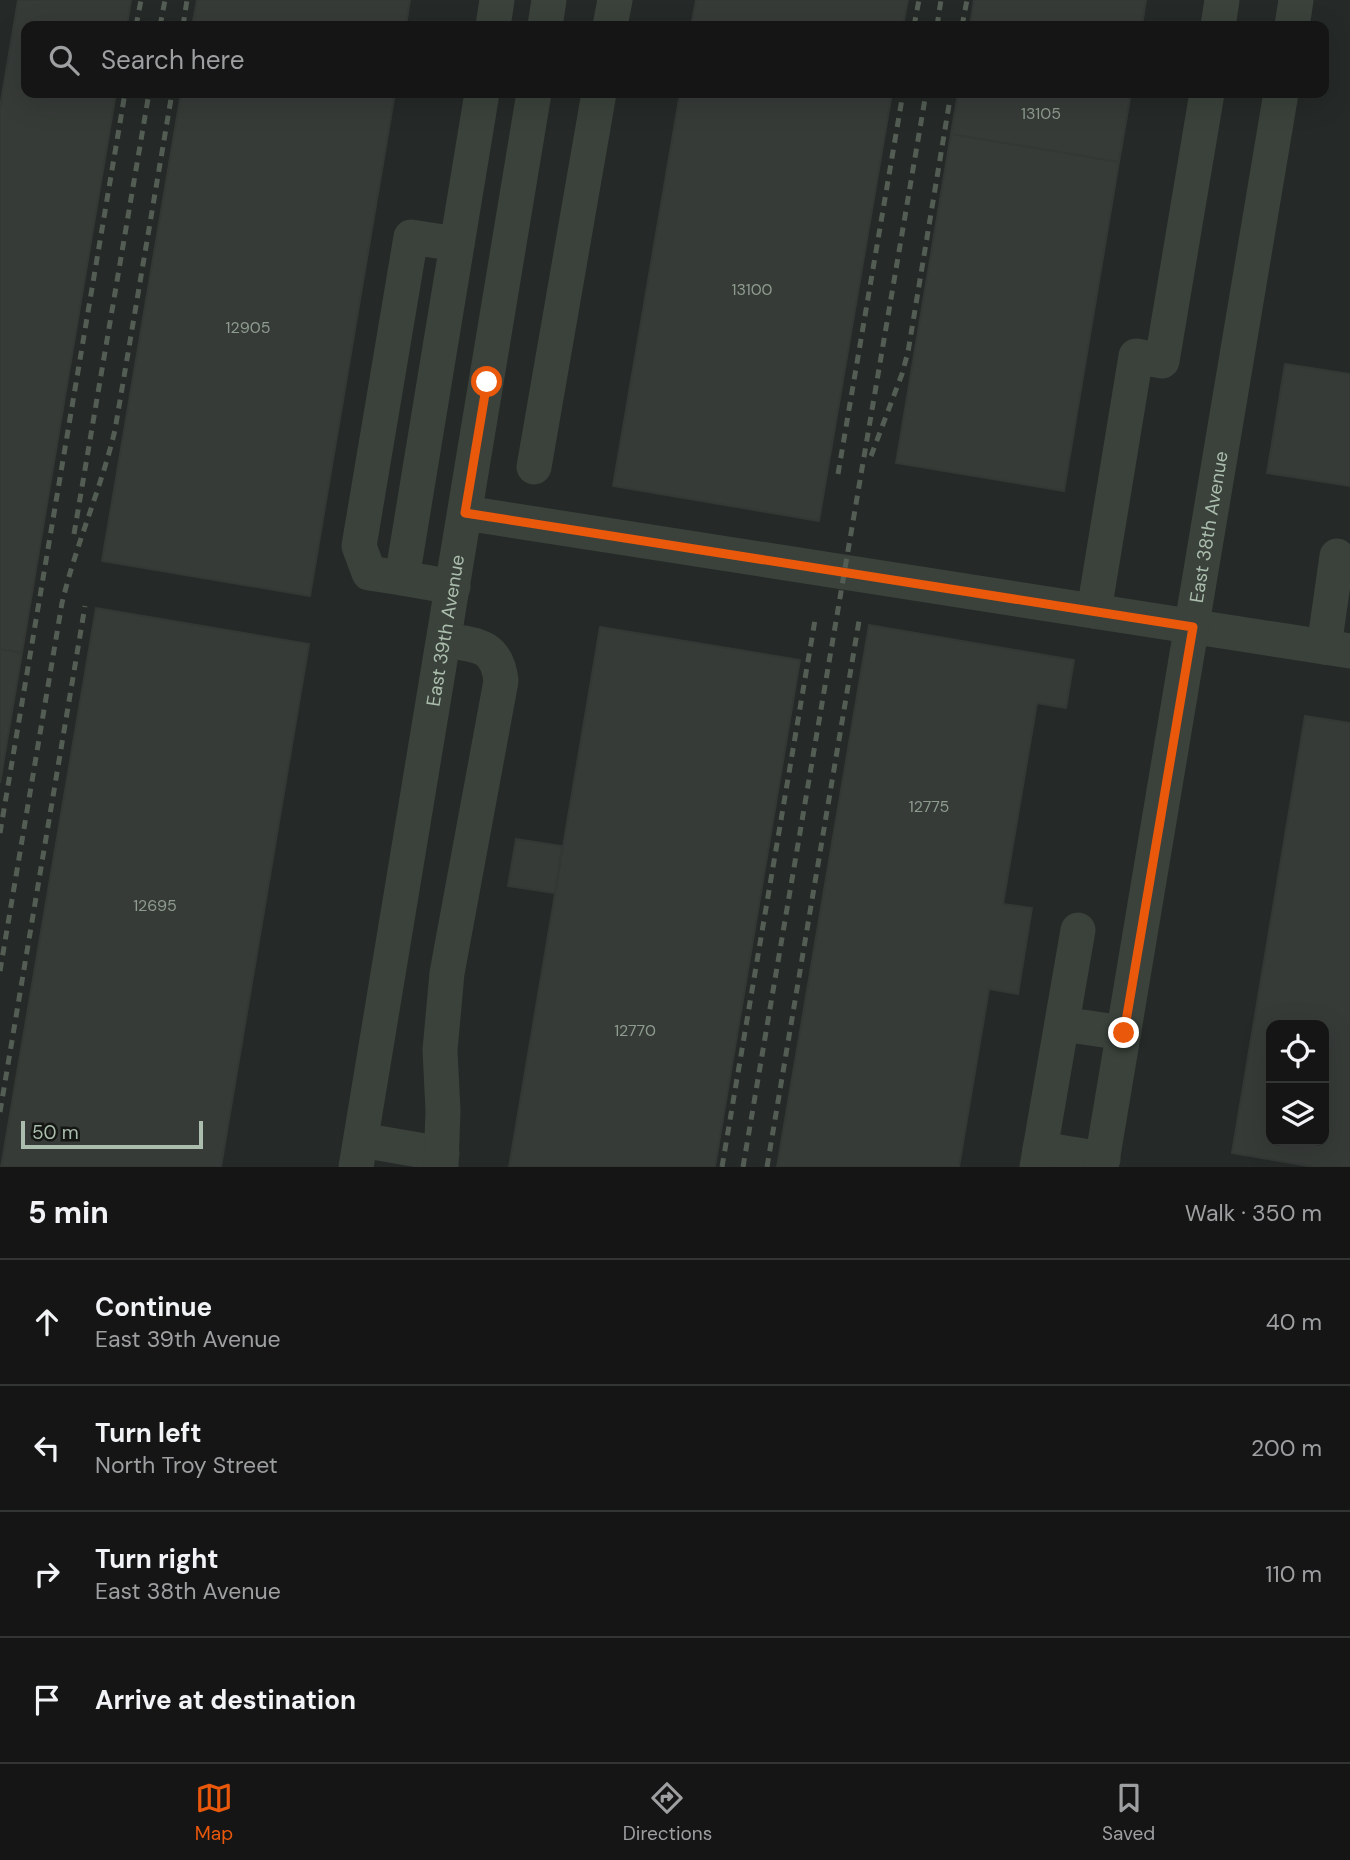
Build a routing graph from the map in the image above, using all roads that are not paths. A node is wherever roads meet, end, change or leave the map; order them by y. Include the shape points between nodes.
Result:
1 (497, 0) edge
2 (549, 0) edge
3 (615, 0) edge
4 (1222, 0) edge
5 (1296, 0) edge
6 (494, 21) edge
7 (546, 21) edge
8 (611, 21) edge
9 (1219, 21) edge
10 (1293, 21) edge
11 (481, 98) edge
12 (528, 98) edge
13 (598, 98) edge
14 (1206, 98) edge
15 (1280, 98) edge
16 (465, 203) junction
17 (514, 212) junction
18 (457, 244) junction
19 (437, 375) junction
20 (487, 382) junction
21 (534, 467) dead end
22 (465, 513) junction
23 (1337, 556) dead end
24 (402, 578) junction
25 (453, 587) junction
26 (1094, 611) junction
27 (1193, 627) junction
28 (444, 640) junction
29 (1337, 649) edge
30 (1077, 930) dead end
31 (1062, 1024) junction
32 (1124, 1033) junction
33 (358, 1153) edge
34 (1038, 1158) edge
35 (441, 1161) edge
36 (1102, 1163) edge

1 - 6 street
2 - 7 street
3 - 8 street
4 - 9 street
5 - 10 street
11 - 16 street
12 - 17 street, East 39th Avenue
13 - 21 street
14 - 26 street via 1162,361 1136,356
15 - 27 street, East 38th Avenue
16 - 17 street
16 - 18 street
17 - 20 street, East 39th Avenue
18 - 19 street
18 - 24 street via 411,237 359,546 369,573
19 - 20 street
19 - 24 street
20 - 22 street, East 39th Avenue
22 - 25 street, East 39th Avenue
22 - 26 street
23 - 29 street
24 - 25 street
25 - 28 street, East 39th Avenue
26 - 27 street
27 - 29 street
27 - 32 street, East 38th Avenue
28 - 33 street, East 39th Avenue
28 - 35 street via 492,654 501,681 447,973 440,1050
30 - 31 street
31 - 32 street
31 - 34 street
32 - 36 street, East 38th Avenue
33 - 35 street
34 - 36 street

